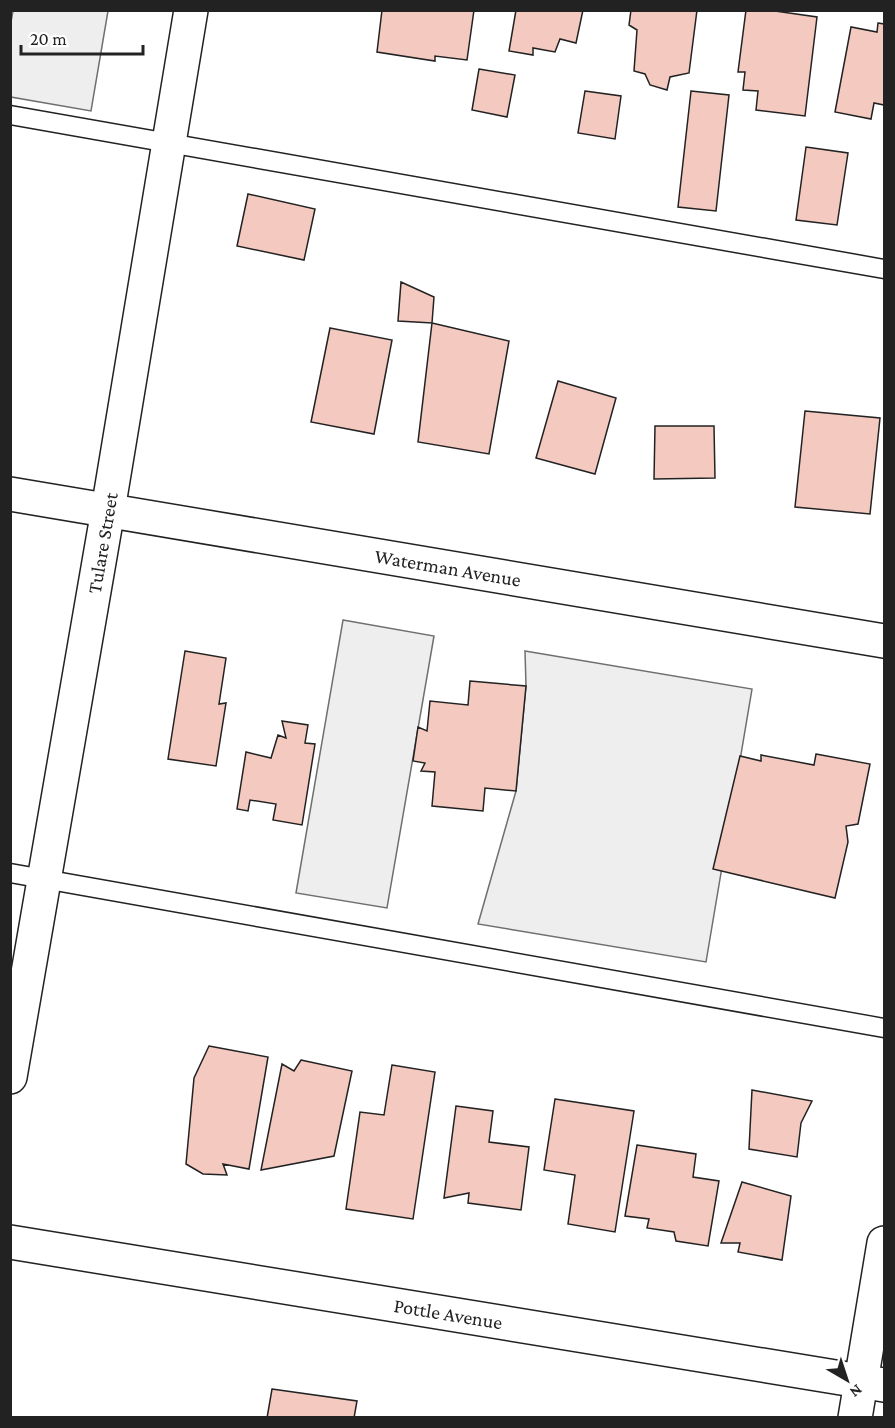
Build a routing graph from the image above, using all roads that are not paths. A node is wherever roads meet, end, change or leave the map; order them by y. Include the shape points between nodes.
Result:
1 (190, 10) edge
2 (10, 115) edge
3 (168, 142) junction
4 (885, 269) edge
5 (10, 494) edge
6 (108, 510) junction
7 (885, 641) edge
8 (10, 873) edge
9 (44, 878) junction
10 (885, 1028) edge
11 (10, 1077) edge
12 (10, 1242) edge
13 (885, 1243) edge
14 (873, 1383) edge
15 (855, 1418) edge

1 - 3 street, Tulare Street
2 - 3 lane
3 - 4 lane
3 - 6 street, Tulare Street
5 - 6 street, Waterman Avenue
6 - 7 street, Waterman Avenue
6 - 9 street, Tulare Street
8 - 9 lane
9 - 10 lane
9 - 11 street, Tulare Street
12 - 14 street, Pottle Avenue
13 - 14 street
14 - 15 street

